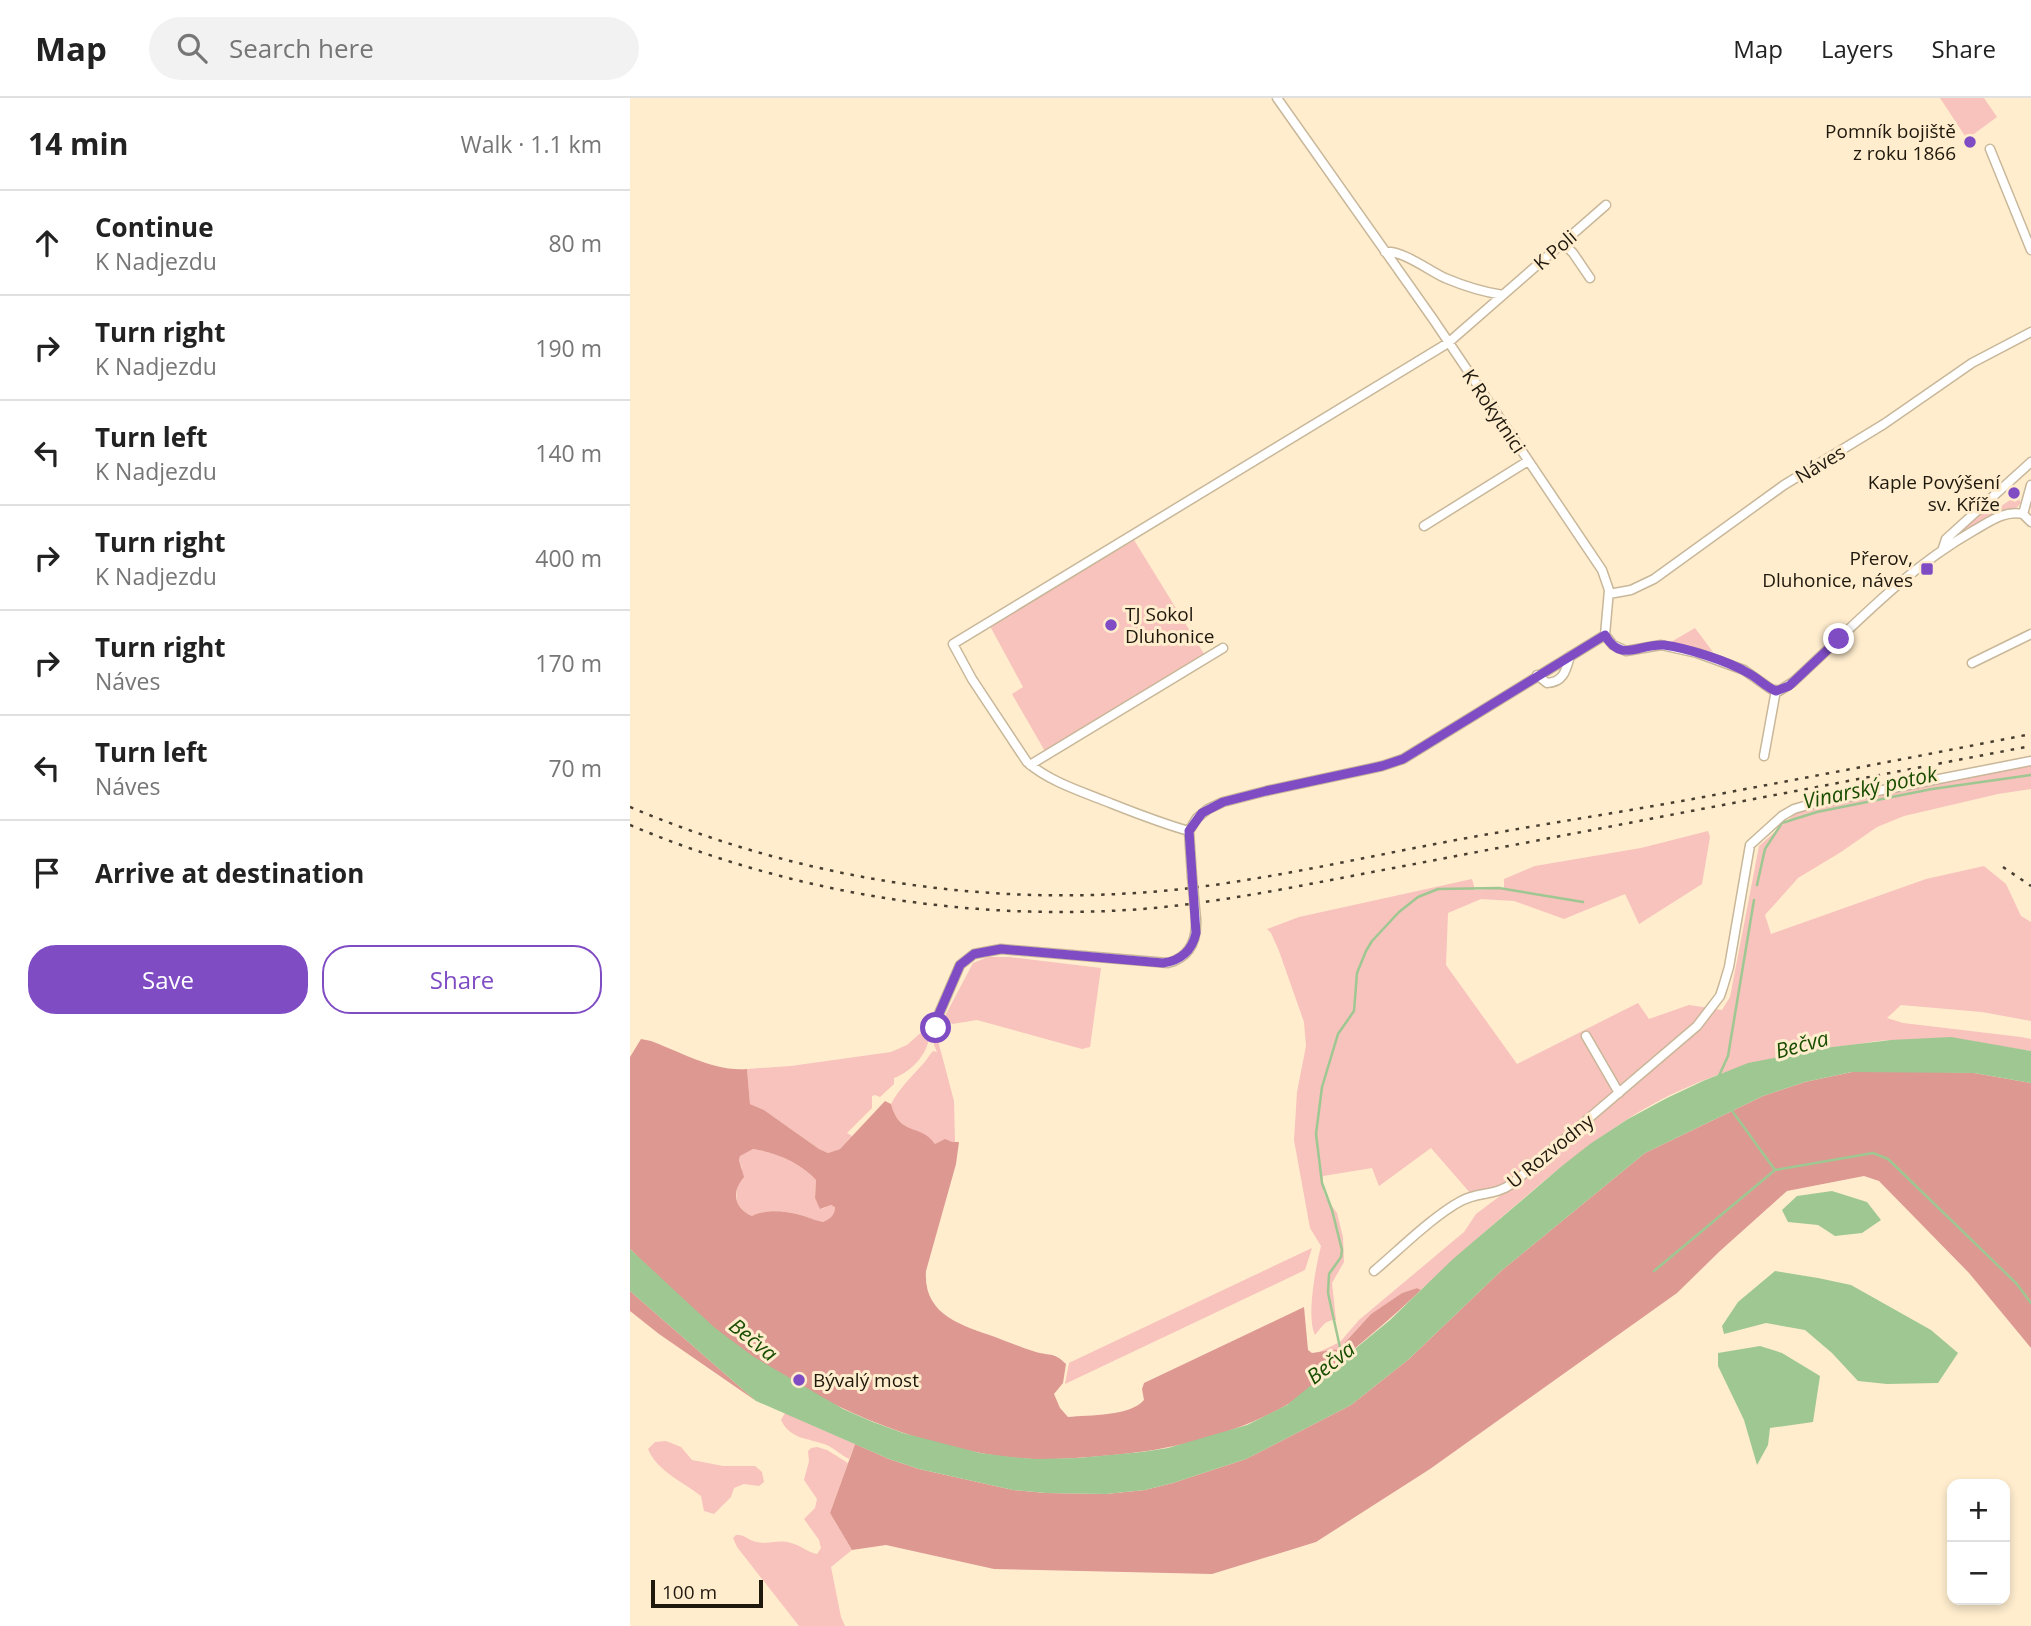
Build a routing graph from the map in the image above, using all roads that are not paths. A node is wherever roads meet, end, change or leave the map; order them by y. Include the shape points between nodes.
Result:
1 (1277, 98) edge
2 (1990, 149) dead end
3 (1606, 205) dead end
4 (1563, 243) junction
5 (2031, 250) edge
6 (1385, 252) junction
7 (1590, 278) dead end
8 (1503, 295) junction
9 (2031, 332) edge
10 (1448, 343) junction
11 (1528, 461) junction
12 (2031, 462) edge
13 (2031, 485) edge
14 (2023, 514) junction
15 (2031, 522) edge
16 (1424, 526) dead end
17 (1943, 548) junction
18 (1609, 594) junction
19 (2031, 634) edge
20 (1605, 635) junction
21 (1223, 648) dead end
22 (1570, 656) junction
23 (1972, 663) dead end
24 (1538, 676) junction
25 (1776, 691) junction
26 (1764, 756) dead end
27 (2031, 761) edge
28 (1030, 765) junction
29 (1189, 831) junction
30 (936, 1028) dead end
31 (1586, 1036) dead end
32 (1619, 1093) junction
33 (1374, 1271) dead end

1 - 6 street, K Rokytnici
2 - 5 street
3 - 4 street, K Poli
4 - 7 street
4 - 8 street, K Poli
6 - 8 street via 1398,253 1457,283
6 - 10 street, K Rokytnici
8 - 10 street, K Poli
9 - 18 street, Náves via 1972,363 1784,485 1654,579
10 - 11 street, K Rokytnici
10 - 28 street, K Poli via 953,644
11 - 16 street
11 - 18 street, K Rokytnici via 1602,570
12 - 17 street via 1949,537
13 - 14 street
14 - 15 street
14 - 17 street via 2000,516
17 - 25 street via 1897,584 1786,688
18 - 20 street, K Rokytnici
19 - 23 street
20 - 22 street
20 - 25 street via 1626,651 1661,645 1697,653 1749,673
21 - 28 street
22 - 24 street
22 - 24 street via 1560,680 1547,683
24 - 29 street via 1403,759 1223,802 1202,813
25 - 26 street
27 - 32 street, U Rozvodny via 1800,807 1782,816 1750,845 1720,996 1697,1026
28 - 29 street via 1062,784
29 - 30 street, bridge via 1196,933 1180,958 1168,962 1001,949 974,954 960,965
31 - 32 street
32 - 33 street, U Rozvodny via 1508,1187 1451,1206

